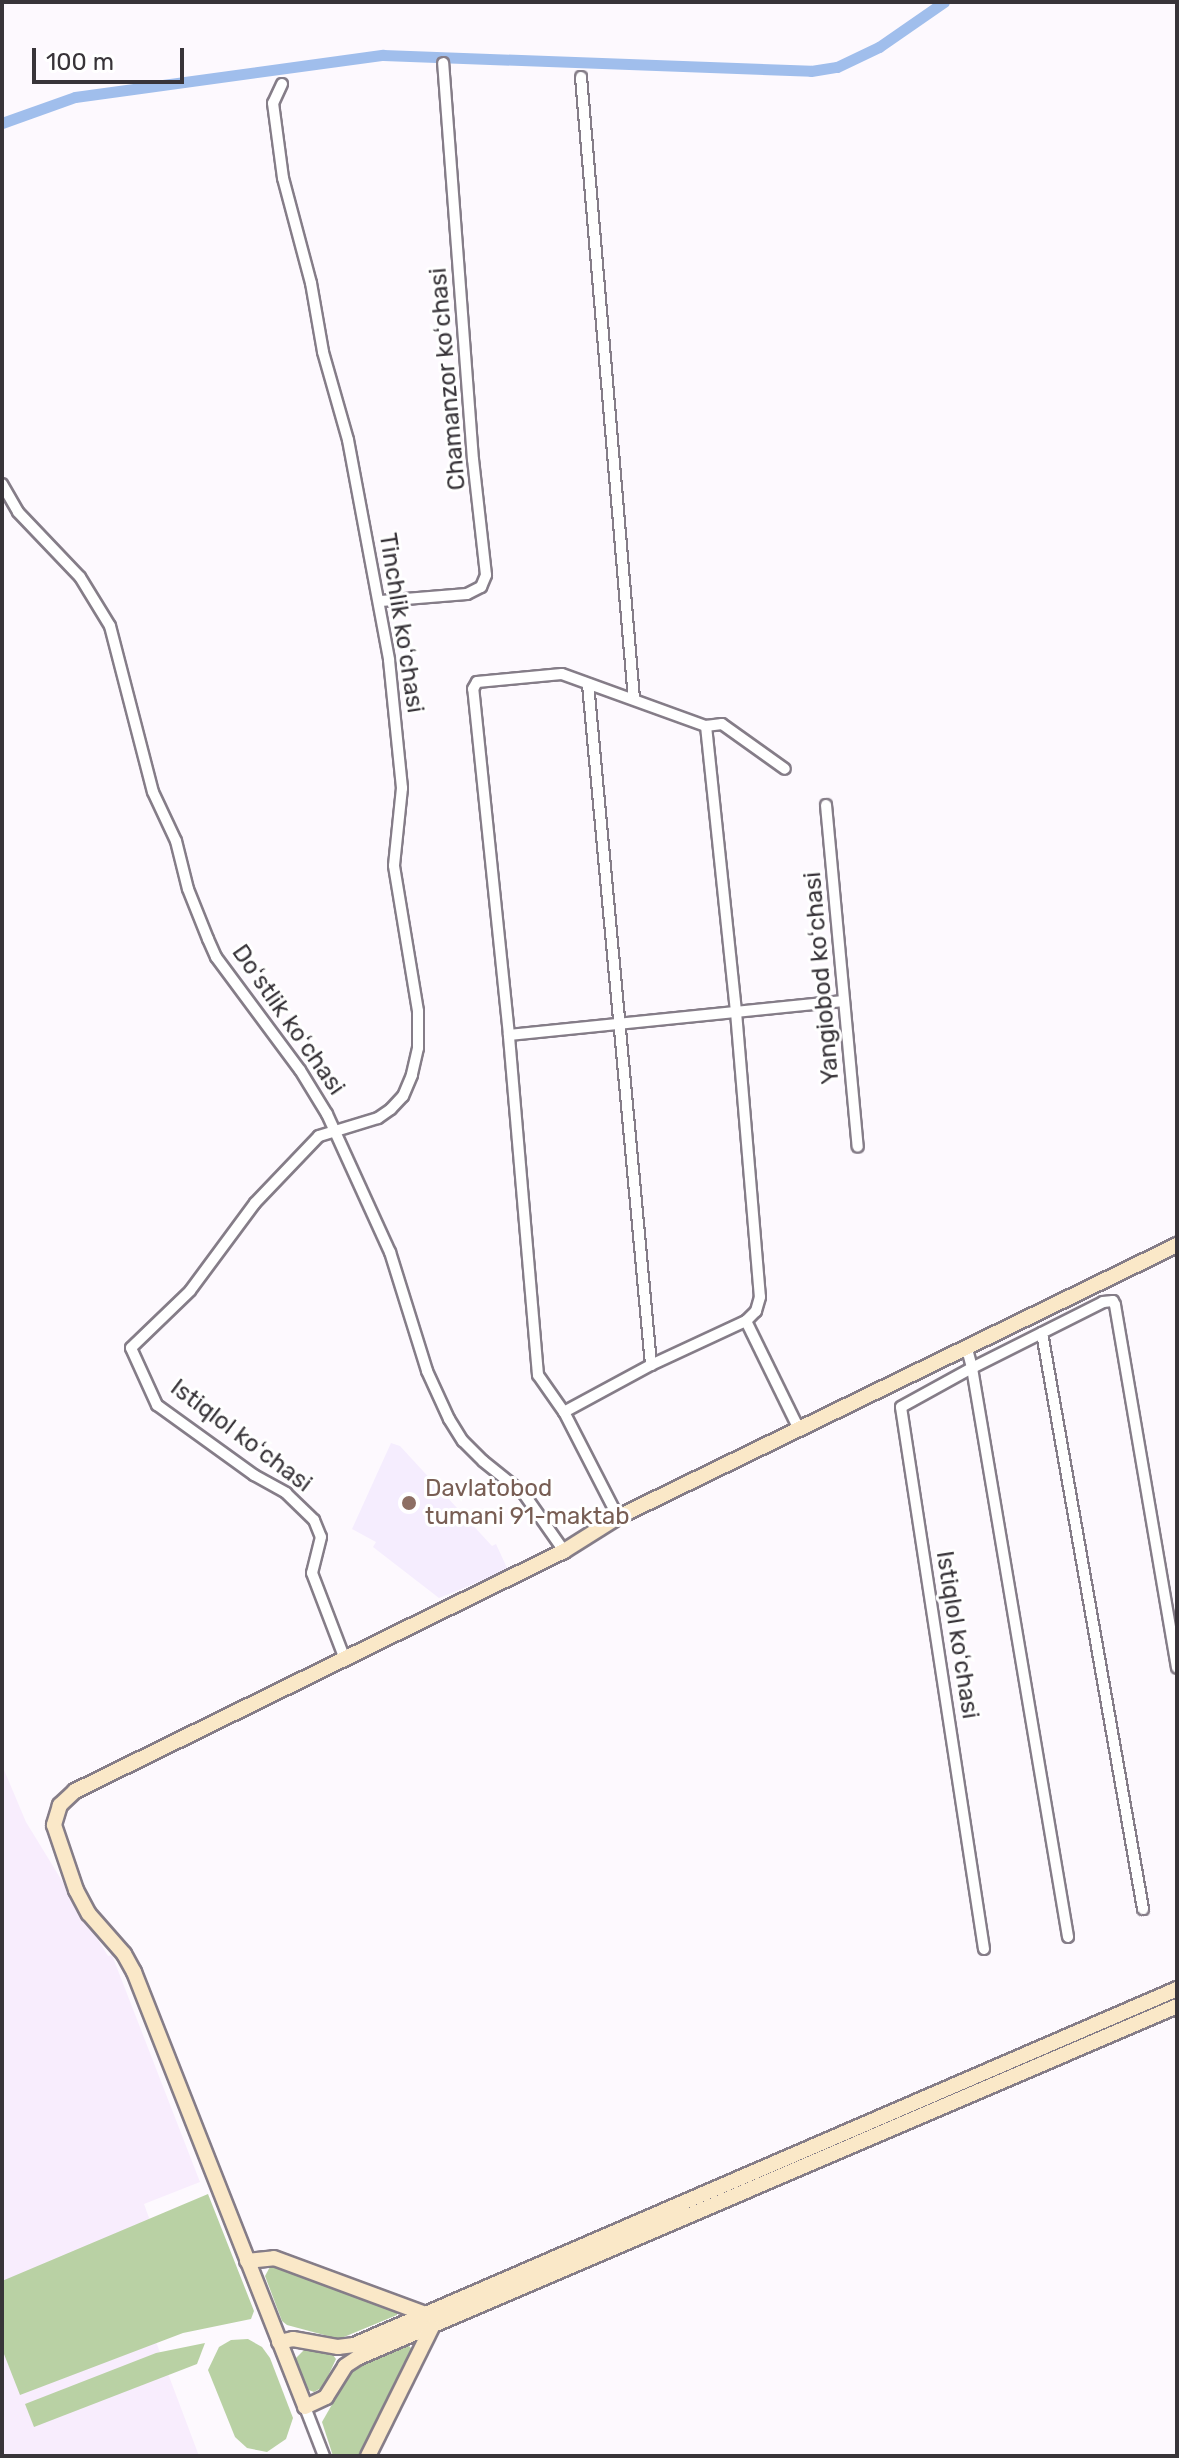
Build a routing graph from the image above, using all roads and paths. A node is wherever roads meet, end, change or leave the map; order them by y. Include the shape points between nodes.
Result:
1 (443, 63) dead end
2 (581, 77) dead end
3 (282, 84) dead end
4 (2, 484) edge
5 (381, 601) junction
6 (588, 684) junction
7 (634, 699) junction
8 (706, 726) junction
9 (785, 769) dead end
10 (826, 805) dead end
11 (843, 1001) junction
12 (736, 1012) junction
13 (622, 1024) junction
14 (509, 1035) junction
15 (333, 1129) junction
16 (858, 1147) dead end
17 (1177, 1245) edge
18 (746, 1321) junction
19 (1042, 1333) junction
20 (967, 1349) junction
21 (651, 1365) junction
22 (972, 1368) junction
23 (564, 1412) junction
24 (799, 1429) junction
25 (618, 1517) junction
26 (564, 1551) junction
27 (344, 1657) junction
28 (1177, 1668) edge
29 (1143, 1909) dead end
30 (1068, 1937) dead end
31 (984, 1949) dead end
32 (1177, 1989) edge
33 (1177, 2006) edge
34 (247, 2261) junction
35 (428, 2320) junction
36 (279, 2342) junction
37 (305, 2407) junction
38 (324, 2456) edge
39 (368, 2456) edge

1 - 5 street, Chamanzor koʻchasi via 486,575 481,587 467,594
2 - 7 street
3 - 5 street, Tinchlik koʻchasi via 273,103 283,178 348,440
4 - 15 street, Doʻstlik koʻchasi via 18,512 80,577 103,611 119,653 153,792 176,841 208,939 300,1070
5 - 15 street, Tinchlik koʻchasi via 402,788 394,866 418,1011 418,1048 408,1085 391,1109 378,1118
6 - 7 street
6 - 13 street
6 - 14 street via 562,674 474,685
7 - 8 street
8 - 9 street via 722,724
8 - 12 street
10 - 11 street, Yangiobod koʻchasi
11 - 12 street
11 - 16 street, Yangiobod koʻchasi
12 - 13 street
12 - 18 street via 760,1297
13 - 14 street
13 - 21 street
14 - 23 street via 538,1375
15 - 26 street, Doʻstlik koʻchasi via 390,1252 427,1371 449,1419 473,1451 524,1494
15 - 27 street, Istiqlol koʻchasi via 319,1136 264,1192 199,1281 131,1348 157,1405 286,1493 314,1520 321,1537 312,1573
17 - 20 street
18 - 21 street
18 - 24 street
19 - 22 street, Istiqlol koʻchasi
19 - 28 street, Istiqlol koʻchasi via 1103,1302 1115,1305
19 - 29 street
20 - 22 street
20 - 24 street
21 - 23 street
22 - 30 street
22 - 31 street, Istiqlol koʻchasi via 901,1407
23 - 25 street
24 - 25 street
25 - 26 street
26 - 27 street
27 - 34 street via 75,1791 55,1814 55,1833 76,1890 134,1972
32 - 35 street
33 - 35 street
34 - 35 street via 274,2258
34 - 36 street
35 - 36 street via 354,2345
35 - 37 street via 345,2366 326,2397
35 - 39 street
36 - 37 street
37 - 38 street

